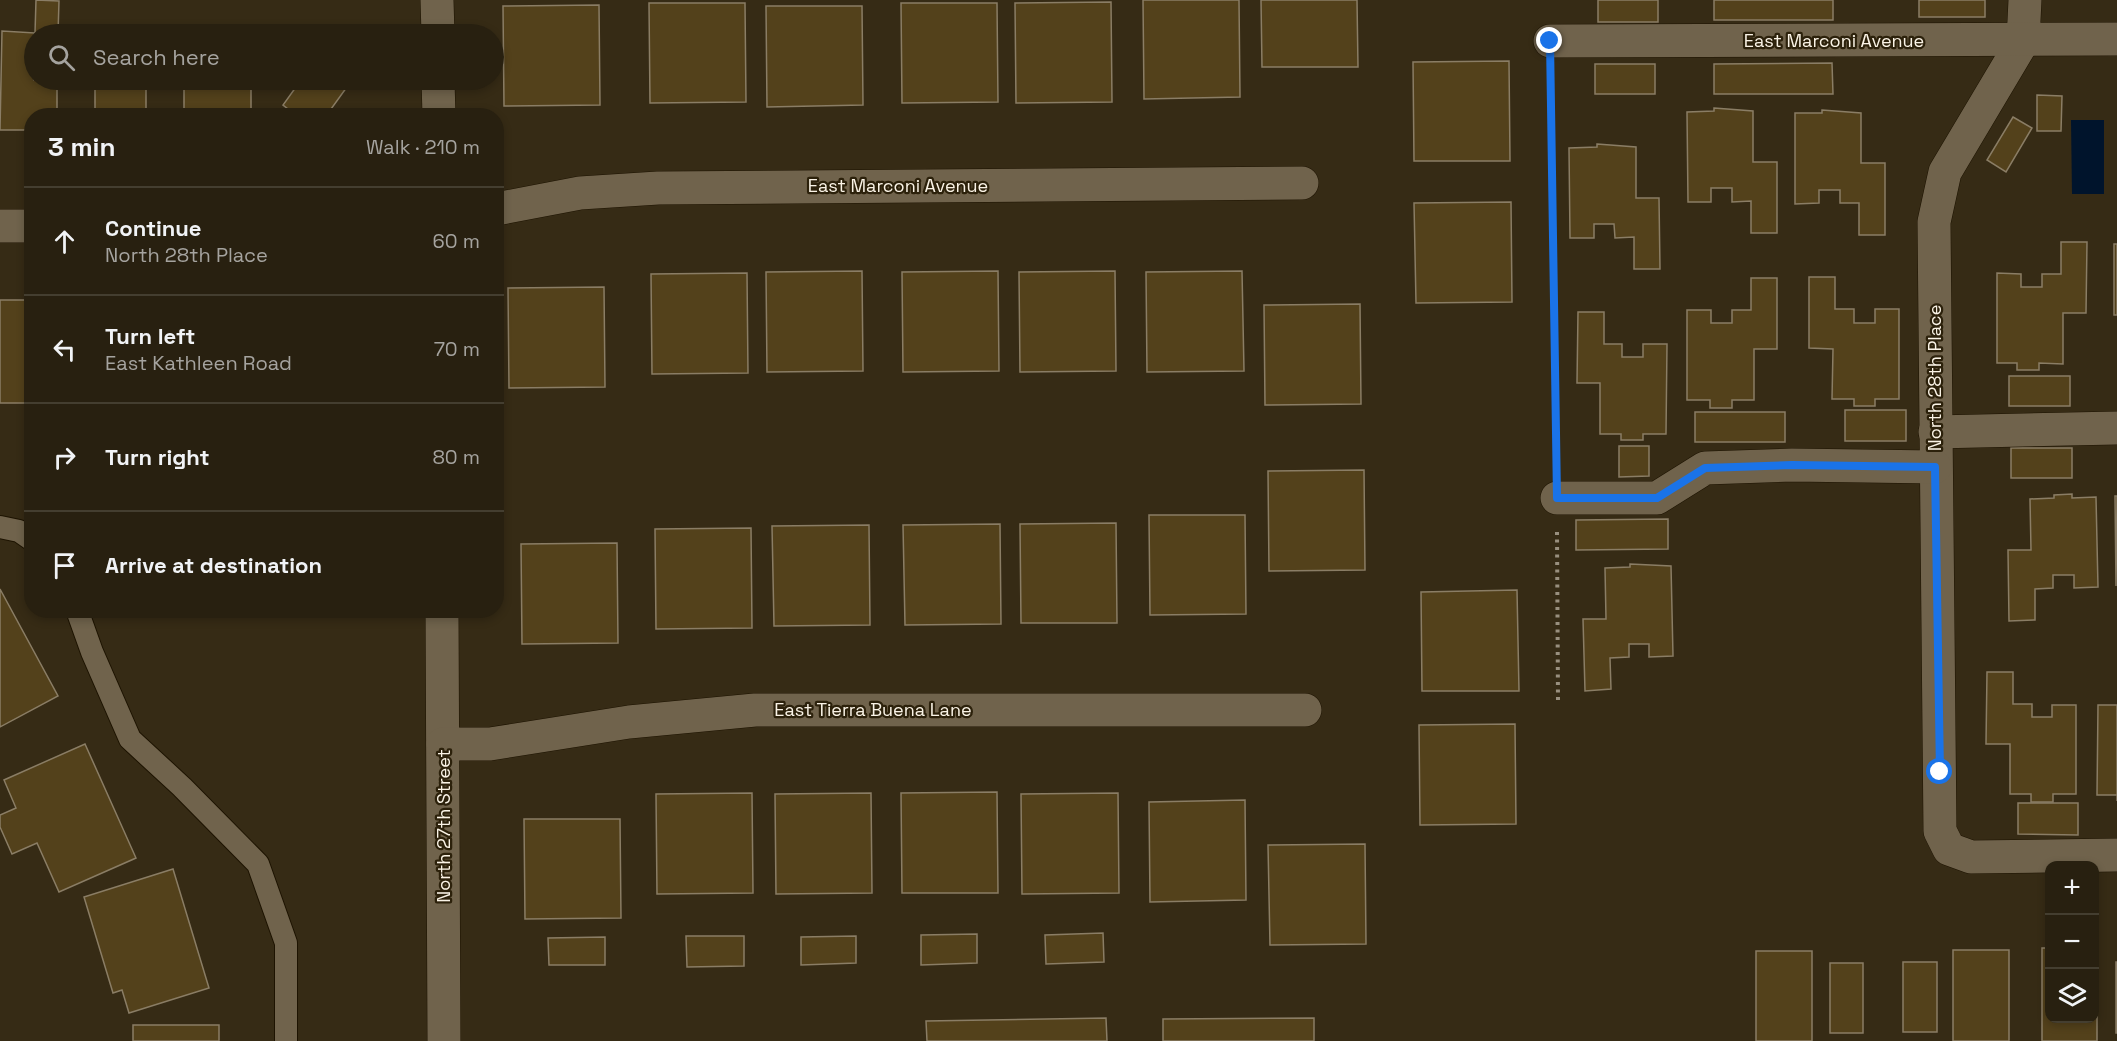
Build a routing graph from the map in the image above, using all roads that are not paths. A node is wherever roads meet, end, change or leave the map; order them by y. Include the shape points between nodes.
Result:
1 (437, 0) edge
2 (2025, 0) edge
3 (438, 24) edge
4 (2117, 39) edge
5 (1550, 41) road end
6 (2023, 41) junction
7 (438, 90) edge
8 (439, 108) edge
9 (1302, 183) dead end
10 (504, 207) edge
11 (0, 226) edge
12 (24, 226) edge
13 (2117, 428) edge
14 (1935, 432) junction
15 (1935, 467) junction
16 (1557, 498) road end
17 (0, 526) edge
18 (24, 534) edge
19 (80, 618) edge
20 (442, 618) edge
21 (1305, 710) dead end
22 (443, 744) junction
23 (2117, 855) edge
24 (286, 1041) edge
25 (444, 1041) edge

1 - 3 street
2 - 6 street, North 28th Place
4 - 6 street, East Marconi Avenue
5 - 6 street, East Marconi Avenue
6 - 14 street, North 28th Place via 1945,172 1934,222
7 - 8 street
9 - 10 street, East Marconi Avenue via 658,188 580,193
11 - 12 street
13 - 14 street
14 - 15 street, North 28th Place
15 - 16 street via 1705,468 1657,498
15 - 23 street, North 28th Place via 1940,831 1949,849 1971,856
17 - 18 lane
19 - 24 lane via 130,739 258,864 286,943
20 - 22 street, North 27th Street
21 - 22 street, East Tierra Buena Lane via 755,710 628,722 490,744
22 - 25 street, North 27th Street

